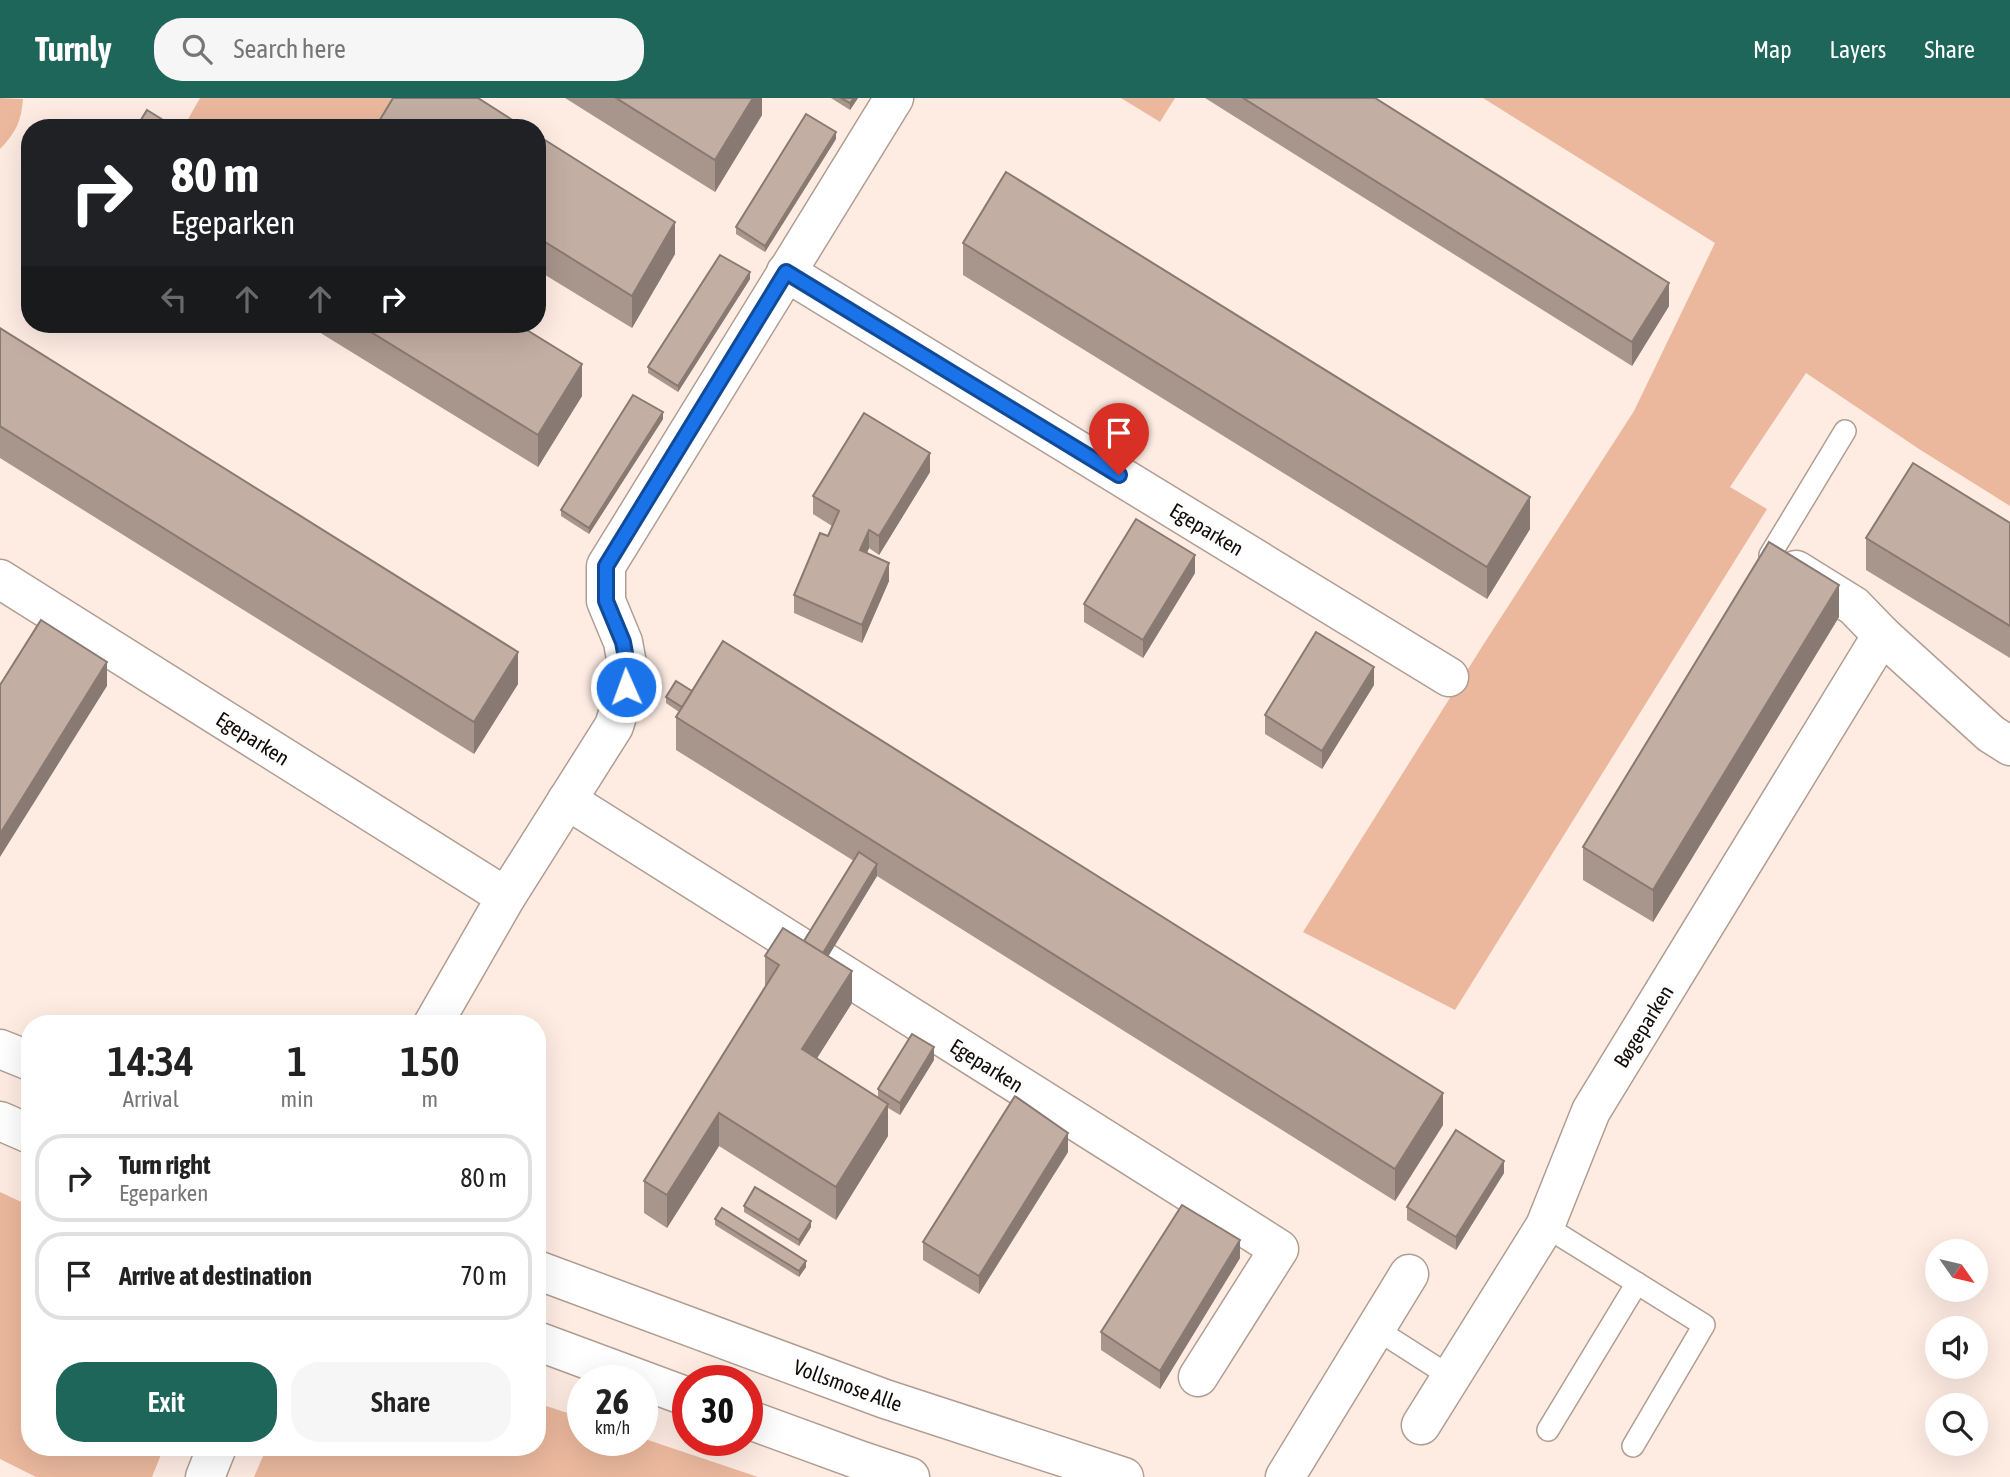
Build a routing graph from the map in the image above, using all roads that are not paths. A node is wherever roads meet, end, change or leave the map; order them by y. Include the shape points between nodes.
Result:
1 (894, 98) edge
2 (786, 272) junction
3 (1845, 431) dead end
4 (1770, 555) joint
5 (0, 579) edge
6 (1882, 635) junction
7 (1449, 677) dead end
8 (2010, 746) edge
9 (567, 800) junction
10 (506, 897) junction
11 (438, 1015) edge
12 (0, 1049) edge
13 (21, 1057) edge
14 (0, 1121) edge
15 (21, 1130) edge
16 (1545, 1226) junction
17 (546, 1273) edge
18 (1409, 1274) dead end
19 (1637, 1283) junction
20 (1376, 1329) junction
21 (546, 1344) edge
22 (1198, 1377) dead end
23 (1451, 1377) junction
24 (672, 1391) edge
25 (763, 1425) edge
26 (1421, 1425) dead end
27 (1548, 1430) dead end
28 (1633, 1446) dead end
29 (213, 1456) edge
30 (205, 1477) edge
31 (910, 1477) edge
32 (1124, 1477) edge
33 (1285, 1477) edge

1 - 2 street
2 - 7 street, Egeparken
2 - 9 street via 606,566 606,601 623,642 626,687 614,726
3 - 4 lane
4 - 6 street via 1854,606
5 - 10 street, Egeparken
6 - 8 street
6 - 16 street, Bøgeparken via 1591,1111
9 - 10 street
9 - 22 street, Egeparken via 1279,1249
10 - 11 street
12 - 13 street
14 - 15 street
16 - 19 lane
16 - 23 street, Bøgeparken
17 - 32 street, Vollsmose Alle via 884,1399
18 - 20 street
19 - 27 lane
19 - 28 lane via 1704,1325
20 - 23 lane
20 - 33 street
21 - 24 street
23 - 26 street, Bøgeparken
25 - 31 street
29 - 30 street

